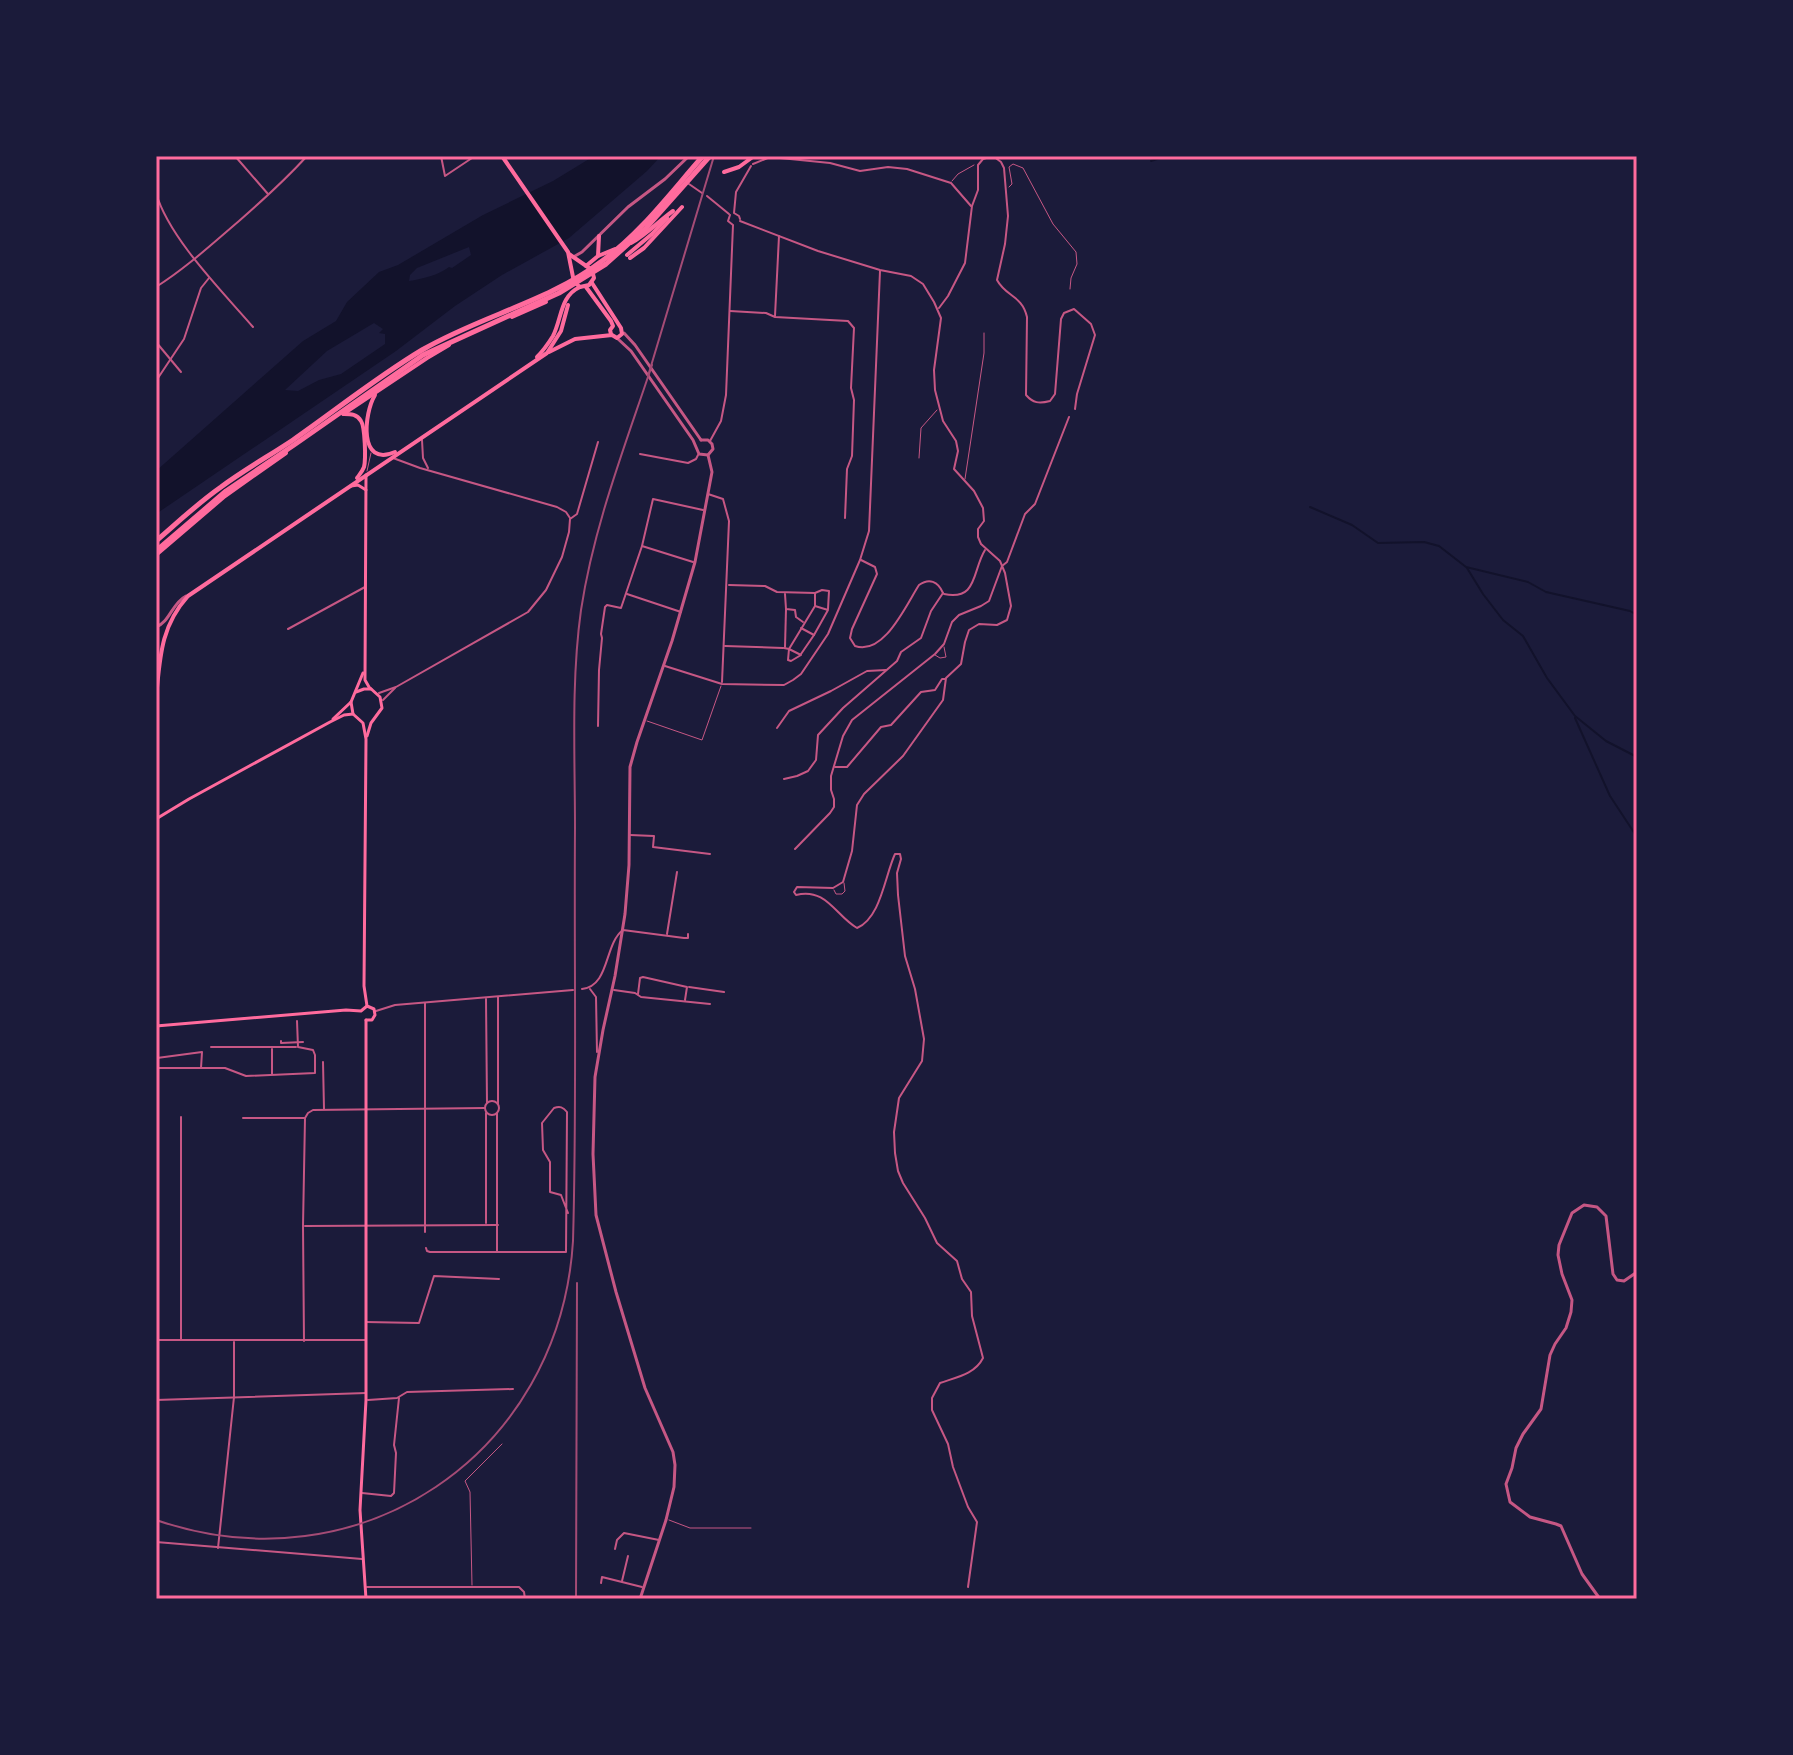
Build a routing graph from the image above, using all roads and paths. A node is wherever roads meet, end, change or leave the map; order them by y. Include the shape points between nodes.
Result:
1 (235, 156) edge
2 (307, 156) edge
3 (441, 156) edge
4 (475, 156) edge
5 (502, 156) edge
6 (689, 156) edge
7 (703, 156) edge
8 (710, 156) edge
9 (756, 156) edge
10 (681, 164) junction
11 (753, 164) junction
12 (974, 165) dead end
13 (724, 172) dead end
14 (951, 183) junction
15 (1006, 188) junction
16 (156, 193) edge
17 (702, 193) dead end
18 (269, 195) junction
19 (707, 196) dead end
20 (972, 206) junction
21 (673, 211) junction
22 (732, 214) junction
23 (740, 221) junction
24 (733, 225) junction
25 (599, 236) junction
26 (779, 236) junction
27 (582, 252) junction
28 (570, 255) junction
29 (598, 256) junction
30 (196, 258) junction
31 (583, 264) junction
32 (880, 270) junction
33 (572, 275) junction
34 (210, 277) junction
35 (592, 283) junction
36 (156, 287) edge
37 (583, 287) junction
38 (1070, 289) dead end
39 (544, 293) junction
40 (546, 302) dead end
41 (568, 305) dead end
42 (938, 309) junction
43 (561, 311) junction
44 (730, 311) junction
45 (775, 317) junction
46 (491, 326) junction
47 (616, 326) junction
48 (253, 327) dead end
49 (561, 331) junction
50 (622, 331) junction
51 (984, 333) dead end
52 (614, 336) junction
53 (575, 339) junction
54 (156, 342) edge
55 (547, 353) junction
56 (171, 360) junction
57 (533, 362) junction
58 (181, 372) dead end
59 (156, 381) edge
60 (379, 390) junction
61 (939, 408) junction
62 (1075, 409) dead end
63 (340, 416) junction
64 (1069, 417) dead end
65 (421, 437) junction
66 (701, 440) junction
67 (710, 441) junction
68 (598, 442) dead end
69 (696, 445) junction
70 (406, 447) junction
71 (371, 451) junction
72 (640, 454) dead end
73 (699, 454) junction
74 (708, 455) junction
75 (392, 457) junction
76 (919, 458) dead end
77 (429, 469) junction
78 (366, 474) junction
79 (965, 479) junction
80 (347, 488) junction
81 (366, 490) junction
82 (708, 494) junction
83 (704, 510) junction
84 (845, 518) dead end
85 (570, 519) junction
86 (156, 541) edge
87 (642, 546) junction
88 (986, 549) junction
89 (157, 553) edge
90 (860, 560) junction
91 (695, 562) junction
92 (1002, 566) junction
93 (727, 584) junction
94 (367, 586) junction
95 (785, 593) junction
96 (815, 593) junction
97 (943, 593) junction
98 (625, 594) junction
99 (188, 596) junction
100 (815, 606) junction
101 (786, 609) junction
102 (828, 610) junction
103 (681, 612) junction
104 (805, 622) junction
105 (156, 627) edge
106 (801, 628) junction
107 (288, 629) dead end
108 (814, 635) junction
109 (944, 644) junction
110 (724, 646) junction
111 (784, 648) junction
112 (789, 649) junction
113 (935, 654) junction
114 (801, 655) junction
115 (664, 665) junction
116 (364, 669) junction
117 (887, 670) junction
118 (946, 678) junction
119 (722, 684) junction
120 (396, 687) junction
121 (371, 689) junction
122 (356, 692) junction
123 (377, 693) junction
124 (156, 698) edge
125 (382, 701) junction
126 (351, 702) junction
127 (353, 714) junction
128 (375, 718) junction
129 (361, 719) junction
130 (644, 721) junction
131 (330, 722) junction
132 (598, 726) dead end
133 (777, 728) dead end
134 (366, 739) junction
135 (834, 767) junction
136 (784, 779) dead end
137 (157, 817) edge
138 (629, 835) junction
139 (795, 849) dead end
140 (710, 854) dead end
141 (677, 872) dead end
142 (843, 882) junction
143 (833, 888) junction
144 (623, 930) junction
145 (688, 934) dead end
146 (666, 936) junction
147 (687, 987) junction
148 (589, 988) junction
149 (582, 989) dead end
150 (573, 990) dead end
151 (613, 990) junction
152 (724, 992) dead end
153 (638, 995) junction
154 (498, 996) junction
155 (485, 997) junction
156 (685, 1001) junction
157 (425, 1003) junction
158 (710, 1004) dead end
159 (367, 1006) junction
160 (361, 1011) junction
161 (375, 1012) junction
162 (366, 1020) junction
163 (297, 1021) dead end
164 (495, 1025) junction
165 (156, 1026) edge
166 (486, 1027) junction
167 (281, 1041) dead end
168 (294, 1041) junction
169 (303, 1042) dead end
170 (211, 1047) dead end
171 (298, 1047) junction
172 (272, 1048) junction
173 (156, 1052) edge
174 (598, 1056) junction
175 (157, 1058) edge
176 (323, 1062) dead end
177 (157, 1068) edge
178 (201, 1068) junction
179 (272, 1074) junction
180 (246, 1076) junction
181 (246, 1081) dead end
182 (487, 1103) junction
183 (498, 1104) junction
184 (324, 1110) junction
185 (365, 1110) junction
186 (425, 1110) junction
187 (487, 1112) junction
188 (497, 1113) junction
189 (157, 1117) edge
190 (181, 1117) dead end
191 (243, 1118) dead end
192 (305, 1118) junction
193 (568, 1213) junction
194 (425, 1225) junction
195 (486, 1225) junction
196 (498, 1225) junction
197 (303, 1226) junction
198 (365, 1226) junction
199 (425, 1232) dead end
200 (426, 1249) dead end
201 (497, 1252) junction
202 (1637, 1272) edge
203 (499, 1279) dead end
204 (365, 1321) junction
205 (156, 1340) edge
206 (181, 1340) junction
207 (234, 1340) junction
208 (365, 1340) junction
209 (304, 1341) junction
210 (513, 1389) dead end
211 (366, 1393) junction
212 (234, 1397) junction
213 (399, 1397) junction
214 (156, 1400) edge
215 (366, 1400) junction
216 (502, 1444) dead end
217 (362, 1493) junction
218 (666, 1520) junction
219 (751, 1528) dead end
220 (660, 1541) junction
221 (156, 1542) edge
222 (218, 1548) junction
223 (615, 1549) dead end
224 (628, 1556) dead end
225 (363, 1559) junction
226 (622, 1582) junction
227 (601, 1583) dead end
228 (365, 1587) junction
229 (644, 1587) junction
230 (968, 1587) dead end
231 (472, 1588) junction
232 (366, 1599) edge
233 (525, 1599) edge
234 (640, 1599) edge
235 (1600, 1599) edge

1 - 18 street
2 - 18 street
3 - 4 street via 445,176
5 - 28 main road
6 - 10 street
7 - 86 highway via 601,262 420,351 222,486
8 - 89 highway via 606,264 559,293 423,355 226,491
9 - 11 street
9 - 13 main road
10 - 17 street via 685,180
10 - 25 street
11 - 14 street via 770,157 860,171 898,167
11 - 22 street via 736,192
12 - 14 lane
14 - 20 street
15 - 20 street via 1001,162 988,156 978,165
15 - 38 lane via 1012,184 1009,167 1023,168 1053,224 1076,252
15 - 62 street via 1008,216 997,280 1024,306 1027,317 1026,395 1039,403 1055,394 1061,319 1074,309 1095,335
16 - 30 street via 166,219
18 - 30 street
19 - 22 street
20 - 42 street via 965,263
21 - 21 main road via 680,206 644,248 628,257
21 - 29 main road via 644,236
22 - 23 street
22 - 24 street via 728,221
23 - 24 street
23 - 26 street
24 - 44 street
25 - 27 street
25 - 29 main road
26 - 32 street
26 - 45 street
27 - 28 street
27 - 31 lane
28 - 31 main road
28 - 33 main road
29 - 31 main road
30 - 34 street
30 - 36 street
31 - 33 main road
31 - 35 main road via 594,273
32 - 42 street via 917,279
32 - 90 street via 869,531
33 - 37 main road
33 - 39 main road
34 - 48 street
34 - 56 street
35 - 37 main road
35 - 47 main road
37 - 43 main road via 568,295
37 - 47 main road
39 - 43 main road via 557,295
39 - 46 main road
40 - 46 main road
41 - 49 main road
42 - 61 street via 941,328 934,370
43 - 57 main road via 547,347
44 - 45 street
44 - 67 street via 726,395
45 - 84 street via 848,321 854,328 852,456
46 - 60 main road via 437,352
47 - 50 main road
47 - 52 main road via 610,330
49 - 53 main road via 563,337
49 - 55 main road
50 - 52 main road
50 - 66 street
51 - 79 lane
52 - 53 main road
52 - 69 street via 631,351
53 - 55 main road
54 - 56 street
55 - 57 main road
56 - 58 street
56 - 59 street
57 - 65 main road
60 - 63 main road
60 - 71 main road via 367,417
61 - 76 lane via 921,428
61 - 79 street via 956,441 954,469
63 - 80 main road via 351,414 363,428 364,467
63 - 89 main road via 225,496
64 - 92 street via 1035,504 1025,514
65 - 70 main road
65 - 77 street
66 - 67 street
66 - 69 street
67 - 74 street via 713,449
68 - 85 street via 577,514
69 - 73 street
70 - 71 main road via 387,455
70 - 75 main road
71 - 78 lane
72 - 73 street via 688,463
73 - 74 street
74 - 82 street
75 - 77 street
75 - 78 main road
77 - 85 street via 557,507
78 - 80 main road
78 - 81 main road
79 - 88 street via 983,508 978,537
80 - 81 main road via 358,485
80 - 99 main road
81 - 94 main road
82 - 83 street
82 - 93 street via 723,499 729,521
83 - 87 street via 653,499
83 - 91 street
85 - 120 street via 557,568 528,612
87 - 91 street
87 - 98 street
88 - 92 street
88 - 97 street via 967,592
90 - 97 street via 875,567 877,574 850,638 862,649 886,636 919,585 930,580
90 - 119 street via 828,634 801,674 784,685
91 - 103 street
92 - 109 street via 989,601 959,615
92 - 118 street via 1011,606 1007,620 969,630 961,664
93 - 95 street
93 - 110 street
94 - 107 street
94 - 116 main road
95 - 96 street
95 - 101 street
96 - 100 street
96 - 102 street via 829,591
97 - 117 street via 921,638
98 - 103 street
98 - 132 street via 621,608 605,607
99 - 105 street
99 - 124 main road via 165,633
100 - 102 street
100 - 104 street
101 - 104 street via 795,610
101 - 111 street
102 - 108 street
103 - 115 street
104 - 106 street
106 - 108 street
106 - 112 street
108 - 114 street
109 - 113 street
109 - 113 lane via 946,657
110 - 111 street
110 - 119 street
111 - 112 street
112 - 114 street
112 - 114 street via 788,660
113 - 135 street via 852,720
115 - 119 street
115 - 130 street
116 - 121 main road
116 - 122 main road
117 - 133 street via 867,671 789,711
117 - 136 street via 818,735 816,760 808,771
118 - 135 street via 935,690 921,692 891,725 881,727 847,767
118 - 142 street via 943,700 924,730 857,805
119 - 130 lane via 702,740
120 - 123 street
120 - 125 street
121 - 122 main road
121 - 123 main road
122 - 126 main road
123 - 125 main road
125 - 128 main road
126 - 127 main road
126 - 131 main road
127 - 129 main road
127 - 131 main road
128 - 129 main road
128 - 134 main road
129 - 134 main road
130 - 138 street via 630,767
131 - 137 main road
134 - 159 main road
135 - 139 street via 834,807
138 - 140 street via 654,836 653,847
138 - 144 street
141 - 146 street
142 - 143 street
142 - 143 lane via 842,894
143 - 230 street via 797,887 794,892 812,894 862,927 885,886 895,854 900,854 898,895 905,956 924,1039 922,1061 899,1098 895,1153 903,1183 937,1243 957,1261 971,1292 983,1358 973,1371 940,1383 932,1398 932,1410 977,1522
144 - 146 street
144 - 148 street via 615,935 599,979
144 - 151 street
145 - 146 street
147 - 152 street
147 - 153 street via 643,977
147 - 156 street
148 - 149 street
148 - 174 street via 596,997
150 - 154 street
151 - 153 street
151 - 174 street
153 - 156 street
154 - 155 street
154 - 164 street
155 - 157 street
155 - 166 street
156 - 158 street
157 - 161 street
157 - 186 street
159 - 160 main road
159 - 161 main road
160 - 162 main road
160 - 165 main road
161 - 162 main road
162 - 185 main road
163 - 168 street
164 - 166 street
164 - 183 street
166 - 182 street
167 - 168 street
168 - 169 street
168 - 171 street
170 - 172 street
171 - 172 street
171 - 179 street via 313,1050 315,1073
172 - 179 street
173 - 175 street
174 - 218 street via 596,1215 645,1388 674,1456 676,1477
175 - 177 street
175 - 178 street via 202,1052
176 - 184 street
177 - 178 street
177 - 189 street
178 - 180 street via 225,1068
179 - 180 street
180 - 181 street
182 - 183 street
182 - 187 street
183 - 188 street
184 - 185 street
184 - 192 street via 310,1111
185 - 186 street
185 - 198 main road
186 - 187 street
186 - 194 street
187 - 188 street
187 - 195 street
188 - 196 street
190 - 206 street
191 - 192 street
192 - 197 street
193 - 193 street via 567,1112 559,1106 542,1123 543,1150 550,1162 550,1192 561,1195
193 - 201 street via 566,1252
194 - 195 street
194 - 198 street
194 - 199 street
195 - 196 street
196 - 201 street
197 - 198 street
197 - 209 street
198 - 204 main road
200 - 201 street
202 - 235 street via 1624,1281 1613,1274 1606,1216 1597,1207 1584,1205 1572,1213 1558,1249 1571,1312 1550,1355 1541,1409 1516,1448 1506,1484 1510,1502 1530,1517 1561,1526 1582,1574
203 - 204 street via 434,1276 419,1323
204 - 208 main road
205 - 206 street
206 - 207 street
207 - 209 street
207 - 212 street
208 - 209 street
208 - 211 main road
210 - 213 street via 407,1392
211 - 212 street
211 - 215 main road
212 - 214 street
212 - 222 street
213 - 215 street
213 - 217 street via 394,1493
215 - 217 main road
216 - 231 lane via 465,1481 470,1492
217 - 225 main road
218 - 219 lane via 690,1528
218 - 220 street
220 - 223 street via 624,1533
220 - 229 street
221 - 222 street
222 - 225 street
224 - 226 street
225 - 228 main road
226 - 227 street via 602,1577
226 - 229 street
228 - 231 street
228 - 232 main road
229 - 234 street
231 - 233 street via 519,1587

